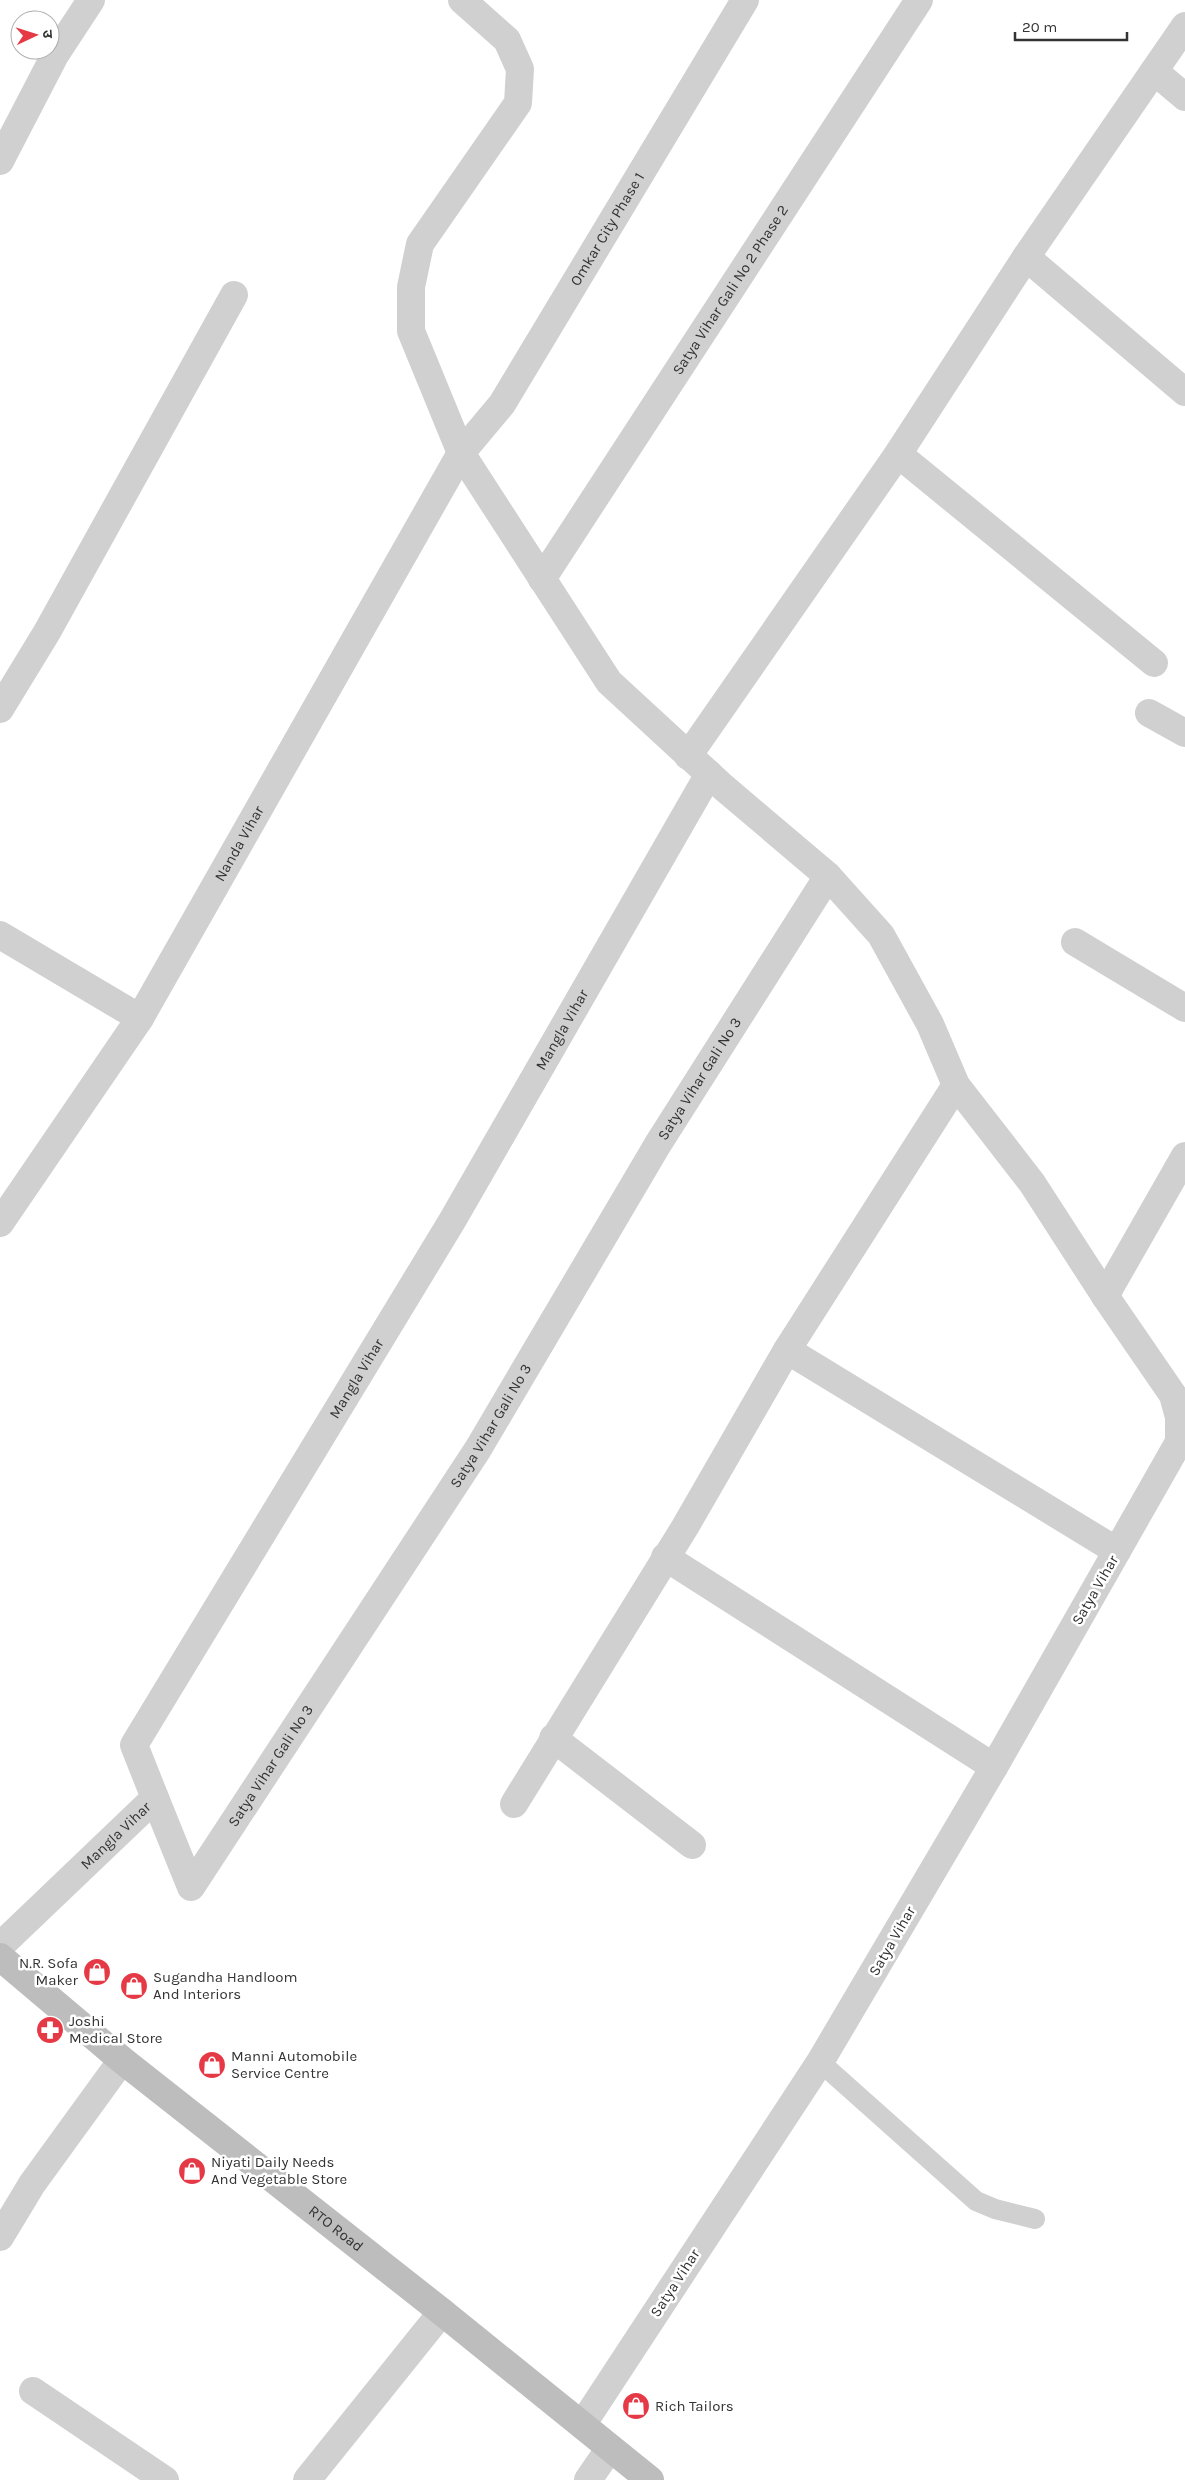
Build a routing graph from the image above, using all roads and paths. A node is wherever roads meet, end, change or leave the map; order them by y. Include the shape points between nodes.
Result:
1 (91, 0) edge
2 (745, 0) edge
3 (919, 0) edge
4 (469, 2) edge
5 (1185, 26) edge
6 (1154, 71) junction
7 (1185, 96) edge
8 (0, 162) edge
9 (1026, 257) junction
10 (234, 295) dead end
11 (1185, 392) edge
12 (461, 453) junction
13 (898, 454) junction
14 (542, 579) junction
15 (1154, 664) dead end
16 (0, 709) edge
17 (1149, 713) dead end
18 (1185, 733) edge
19 (688, 756) junction
20 (709, 774) junction
21 (828, 876) junction
22 (0, 935) edge
23 (1076, 942) dead end
24 (1185, 1008) edge
25 (140, 1018) junction
26 (956, 1085) junction
27 (1185, 1156) edge
28 (0, 1223) edge
29 (1105, 1296) junction
30 (787, 1350) junction
31 (1182, 1443) edge
32 (1117, 1551) junction
33 (665, 1557) junction
34 (553, 1738) junction
35 (994, 1767) junction
36 (155, 1798) junction
37 (514, 1804) dead end
38 (692, 1845) dead end
39 (0, 1946) edge
40 (0, 1957) edge
41 (122, 2060) junction
42 (820, 2062) junction
43 (1034, 2219) dead end
44 (0, 2237) edge
45 (442, 2312) junction
46 (32, 2392) dead end
47 (582, 2425) junction
48 (610, 2448) junction
49 (165, 2480) edge
50 (307, 2480) edge
51 (588, 2480) edge
52 (650, 2480) edge

1 - 8 street via 55,55
2 - 12 street, Omkar City Phase 1 via 502,404
3 - 14 street, Satya Vihar Gali No 2 Phase 2
4 - 12 street via 507,40 520,69 518,103 420,244 411,287 411,331
5 - 6 street
6 - 7 street
6 - 9 street
9 - 11 street
9 - 13 street
10 - 16 street via 47,632
12 - 14 street
12 - 25 street, Nanda Vihar
13 - 15 street
13 - 19 street
14 - 19 street via 609,682
17 - 18 street
19 - 20 street
20 - 21 street
20 - 36 street, Mangla Vihar via 452,1221 134,1745
21 - 26 street via 880,935 930,1024
21 - 36 street, Satya Vihar Gali No 3 via 658,1144 478,1449 191,1887
22 - 25 street
23 - 24 street
25 - 28 street, Nanda Vihar
26 - 29 street via 1032,1183
26 - 30 street
27 - 29 street
29 - 31 street via 1173,1395
30 - 32 street
30 - 33 street
31 - 32 street, Satya Vihar
32 - 35 street, Satya Vihar
33 - 34 street
33 - 35 street
34 - 37 street
34 - 38 street
35 - 42 street, Satya Vihar
36 - 39 street, Mangla Vihar
40 - 41 street, RTO Road
41 - 44 street via 32,2184
41 - 45 street, RTO Road
42 - 43 lane via 976,2201
42 - 47 street, Satya Vihar
45 - 47 street, RTO Road
45 - 50 street
46 - 49 street
47 - 48 street, RTO Road
48 - 51 street
48 - 52 street, RTO Road

